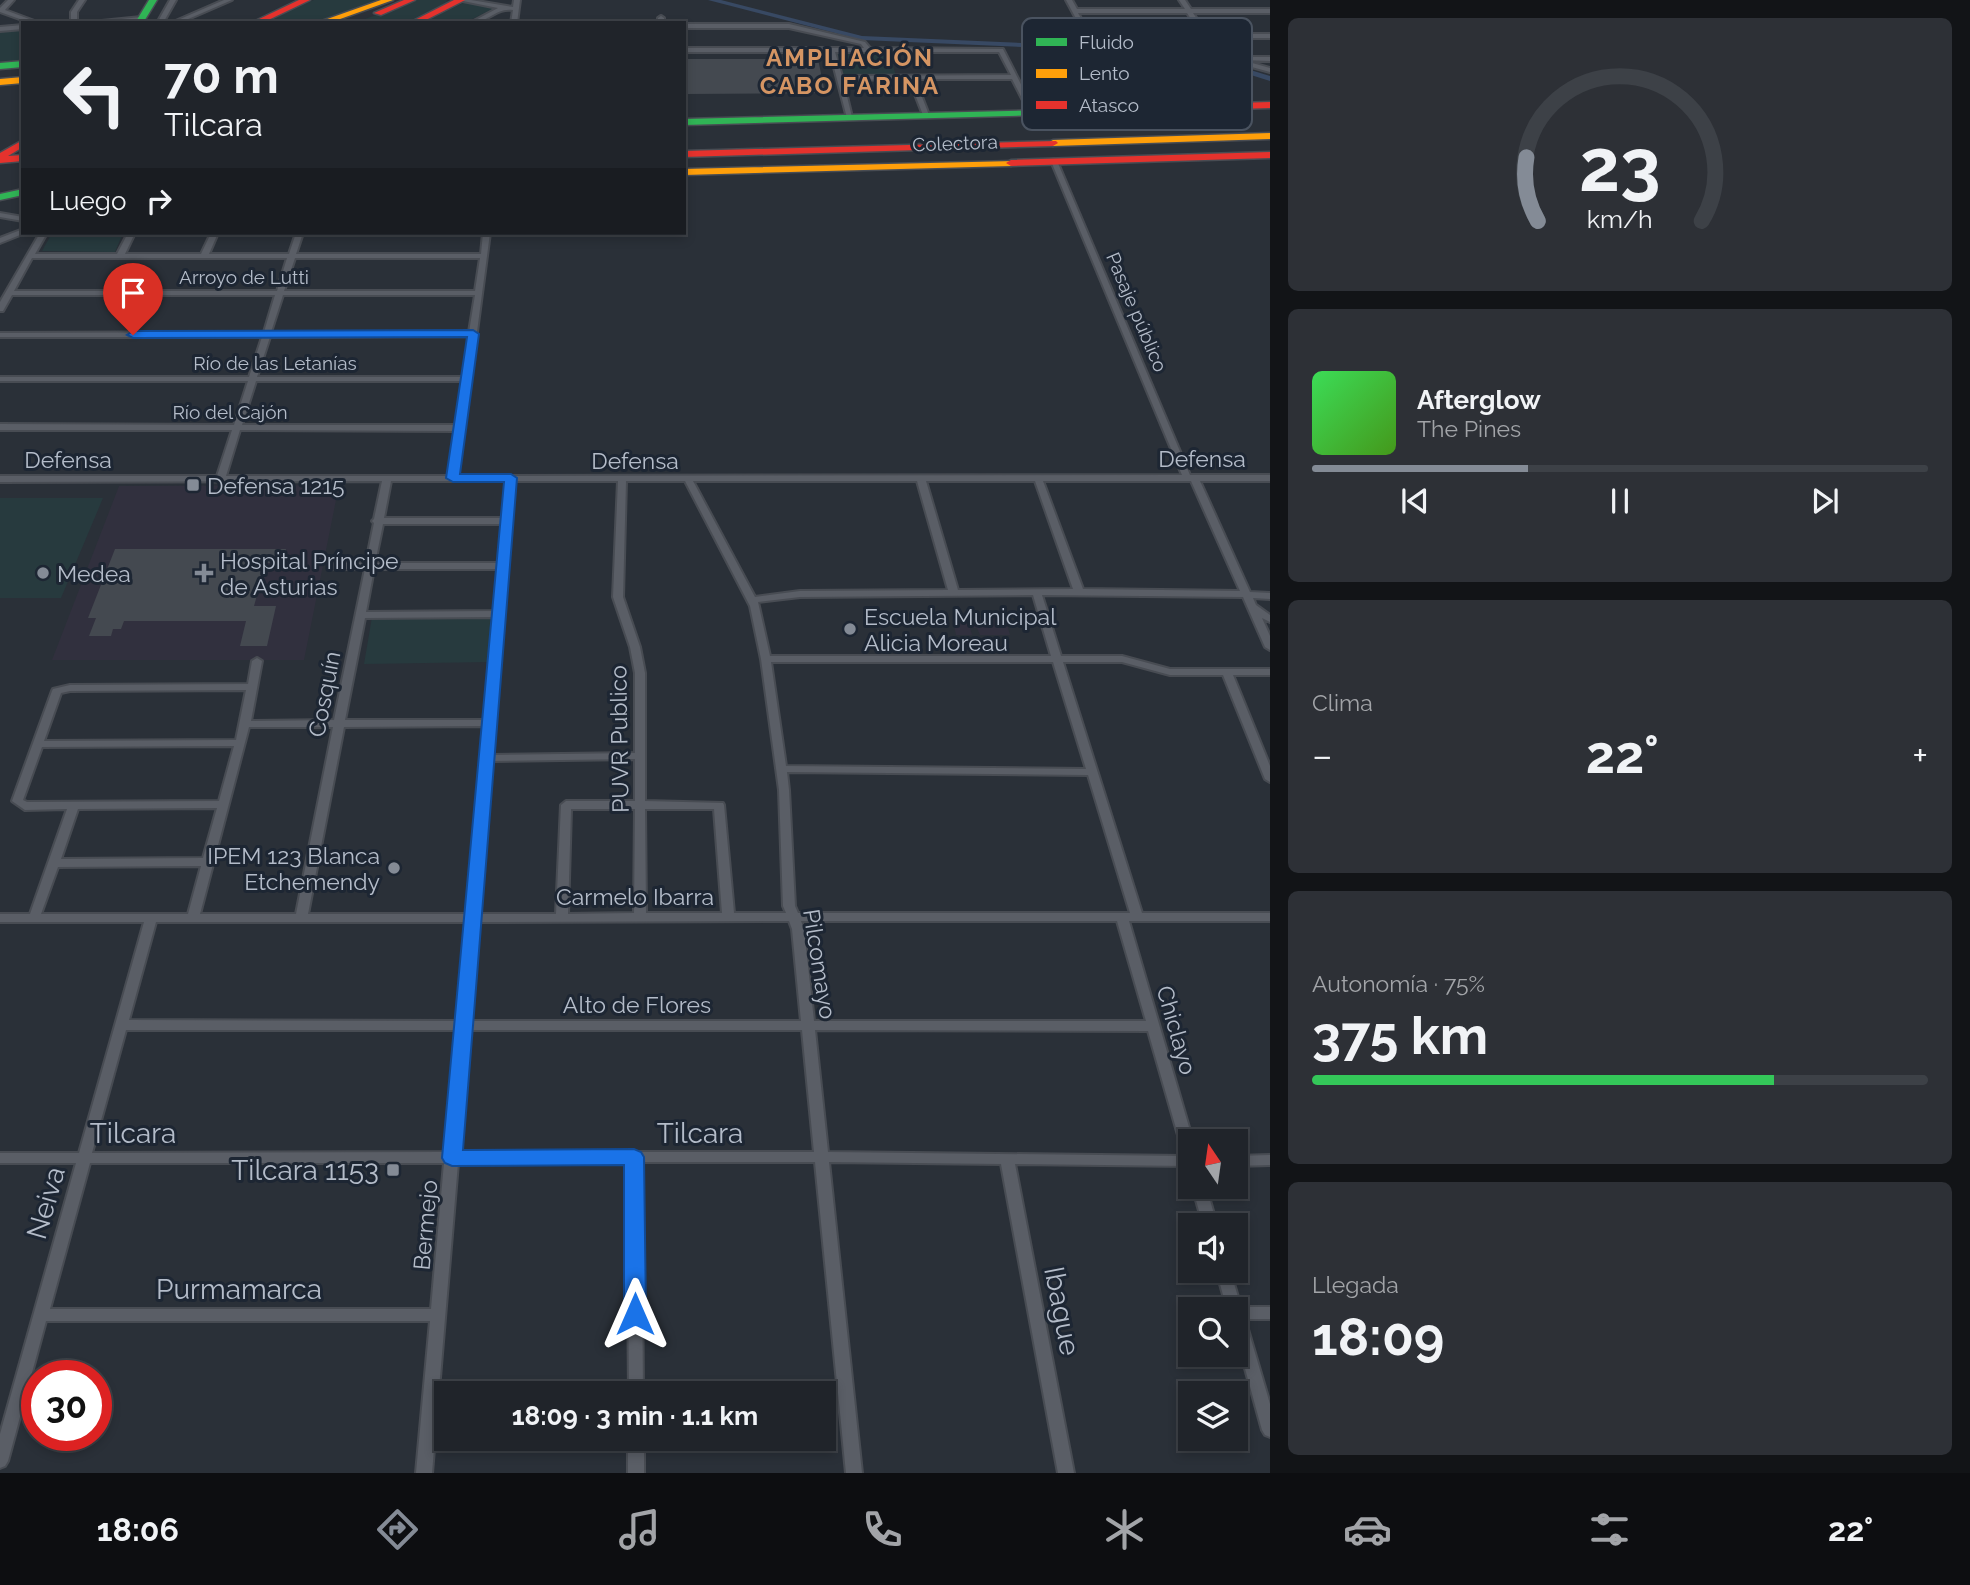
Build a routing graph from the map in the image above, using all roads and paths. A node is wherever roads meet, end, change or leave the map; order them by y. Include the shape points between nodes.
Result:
1 (11, 0) edge
2 (82, 0) edge
3 (153, 0) edge
4 (173, 0) edge
5 (229, 0) edge
6 (306, 0) edge
7 (389, 0) edge
8 (411, 0) edge
9 (461, 0) edge
10 (517, 0) edge
11 (1069, 0) edge
12 (1182, 0) edge
13 (502, 8) junction
14 (516, 9) junction
15 (1270, 10) edge
16 (1, 11) edge
17 (1075, 11) junction
18 (1189, 11) junction
19 (1079, 18) edge
20 (1194, 18) edge
21 (31, 21) edge
22 (74, 21) edge
23 (140, 21) edge
24 (161, 21) edge
25 (179, 21) edge
26 (259, 21) edge
27 (326, 21) edge
28 (353, 21) edge
29 (417, 21) edge
30 (476, 21) edge
31 (514, 21) edge
32 (686, 26) edge
33 (21, 27) edge
34 (0, 29) edge
35 (1252, 36) edge
36 (1270, 36) edge
37 (686, 50) edge
38 (832, 50) junction
39 (868, 50) junction
40 (1270, 59) edge
41 (1252, 60) edge
42 (21, 64) edge
43 (1252, 65) edge
44 (0, 66) edge
45 (1270, 70) edge
46 (1014, 77) junction
47 (839, 78) junction
48 (911, 78) junction
49 (21, 80) edge
50 (0, 82) edge
51 (1022, 93) edge
52 (1270, 105) edge
53 (1252, 106) edge
54 (1022, 112) edge
55 (926, 115) junction
56 (849, 117) junction
57 (686, 122) edge
58 (1270, 124) edge
59 (1252, 125) edge
60 (1063, 130) edge
61 (21, 134) edge
62 (1270, 136) edge
63 (686, 141) edge
64 (11, 153) edge
65 (686, 155) edge
66 (1270, 155) edge
67 (1054, 161) junction
68 (686, 172) edge
69 (21, 173) edge
70 (0, 174) edge
71 (21, 192) edge
72 (0, 197) edge
73 (0, 215) edge
74 (21, 219) edge
75 (21, 232) edge
76 (42, 235) edge
77 (130, 235) edge
78 (213, 235) edge
79 (298, 235) edge
80 (487, 235) edge
81 (0, 241) edge
82 (30, 256) junction
83 (120, 256) junction
84 (204, 256) junction
85 (292, 256) junction
86 (484, 256) junction
87 (280, 292) junction
88 (9, 293) junction
89 (478, 293) junction
90 (0, 309) edge
91 (266, 334) junction
92 (473, 334) junction
93 (0, 335) edge
94 (0, 379) edge
95 (252, 379) junction
96 (466, 379) junction
97 (0, 427) edge
98 (236, 427) junction
99 (459, 428) junction
100 (221, 478) junction
101 (387, 478) junction
102 (453, 478) junction
103 (511, 478) junction
104 (921, 478) junction
105 (1038, 478) junction
106 (1191, 478) junction
107 (1270, 478) edge
108 (0, 479) edge
109 (622, 479) junction
110 (688, 479) junction
111 (377, 521) junction
112 (508, 521) junction
113 (334, 566) dead end
114 (369, 566) junction
115 (503, 566) junction
116 (1079, 592) junction
117 (954, 593) junction
118 (1037, 593) junction
119 (1247, 594) junction
120 (1270, 596) edge
121 (752, 600) junction
122 (1252, 607) junction
123 (499, 614) junction
124 (359, 615) junction
125 (1270, 619) edge
126 (1270, 647) edge
127 (766, 659) junction
128 (1057, 659) junction
129 (257, 661) dead end
130 (1270, 672) edge
131 (1228, 674) junction
132 (251, 687) junction
133 (489, 723) junction
134 (245, 724) junction
135 (338, 724) junction
136 (240, 743) junction
137 (38, 744) junction
138 (640, 756) junction
139 (486, 758) junction
140 (780, 769) junction
141 (1092, 772) junction
142 (1270, 779) edge
143 (223, 804) junction
144 (640, 805) junction
145 (74, 806) junction
146 (207, 862) junction
147 (54, 863) junction
148 (1270, 916) edge
149 (472, 917) junction
150 (562, 917) junction
151 (640, 917) junction
152 (793, 917) junction
153 (0, 918) edge
154 (34, 918) junction
155 (151, 918) junction
156 (193, 918) junction
157 (301, 918) junction
158 (729, 918) junction
159 (1122, 918) junction
160 (1137, 918) junction
161 (121, 1025) junction
162 (464, 1025) junction
163 (808, 1026) junction
164 (1152, 1026) junction
165 (1182, 1129) edge
166 (84, 1157) junction
167 (634, 1157) junction
168 (822, 1157) junction
169 (0, 1158) edge
170 (452, 1158) junction
171 (1007, 1160) junction
172 (1270, 1160) edge
173 (1178, 1161) edge
174 (1248, 1161) edge
175 (1248, 1312) edge
176 (1270, 1313) edge
177 (41, 1315) junction
178 (438, 1315) junction
179 (1248, 1356) edge
180 (636, 1381) edge
181 (1270, 1430) edge
182 (636, 1451) edge
183 (0, 1461) edge
184 (424, 1473) edge
185 (636, 1473) edge
186 (854, 1473) edge
187 (1066, 1473) edge

1 - 16 street
2 - 22 street
3 - 23 main road
4 - 24 street
5 - 25 street
6 - 26 main road
7 - 27 main road
8 - 28 main road
9 - 13 street
9 - 29 main road
10 - 14 street
11 - 17 street
12 - 18 street
13 - 14 street
13 - 30 street
14 - 31 street
15 - 18 street
16 - 21 street
17 - 18 street
17 - 19 street
18 - 20 street
32 - 39 street via 789,26 863,43
33 - 34 street
35 - 36 street
37 - 38 street
38 - 39 street
38 - 47 street
39 - 46 street via 1001,50
40 - 41 street
42 - 44 main road
43 - 45 street
46 - 48 street
46 - 51 street
47 - 48 street
47 - 56 street
48 - 55 street
49 - 50 main road
52 - 53 main road, Colectora
54 - 55 main road, Colectora
55 - 56 main road, Colectora
56 - 57 main road, Colectora
58 - 59 main road
60 - 63 main road
61 - 64 main road
62 - 65 main road
66 - 67 main road, Colectora
67 - 68 main road, Colectora
67 - 106 street, Pasaje público
69 - 70 main road
71 - 72 main road
73 - 74 street
75 - 81 street
76 - 82 street
77 - 83 street
78 - 84 street
79 - 85 street
80 - 86 street
82 - 83 street
82 - 88 street
83 - 84 street
84 - 85 street
85 - 86 street
85 - 87 street
86 - 89 street
87 - 88 street, Arroyo de Lutti
87 - 89 street, Arroyo de Lutti
87 - 91 street
88 - 90 street
89 - 92 street
91 - 92 street
91 - 93 street
91 - 95 street
92 - 96 street
94 - 95 street, Río de las Letanías
95 - 96 street, Río de las Letanías
95 - 98 street
96 - 99 street
97 - 98 street, Río del Cajón
98 - 99 street, Río del Cajón
98 - 100 street
99 - 102 street
100 - 101 street, Defensa
100 - 108 street, Defensa
101 - 102 street, Defensa
101 - 111 street, Cosquín
102 - 103 street, Defensa
103 - 109 street, Defensa
103 - 112 street, Bermejo
104 - 105 street, Defensa
104 - 110 street, Defensa
104 - 117 street
105 - 106 street, Defensa
105 - 116 street
106 - 107 street, Defensa
106 - 119 street, Pasaje público
109 - 110 street, Defensa
109 - 138 street, PUVR Publico via 618,597 639,663
110 - 121 street, Pilcomayo
111 - 112 street
111 - 114 street, Cosquín
112 - 115 street, Bermejo
113 - 114 street
114 - 115 street
114 - 124 street, Cosquín
115 - 123 street, Bermejo
116 - 118 street
116 - 119 street
117 - 118 street
117 - 121 street via 800,594
118 - 128 street
119 - 120 street
119 - 122 street, Pasaje público
121 - 127 street, Pilcomayo
122 - 125 street
122 - 126 street, Pasaje público
123 - 124 street
123 - 133 street, Bermejo
124 - 135 street, Cosquín
127 - 128 street
127 - 140 street, Pilcomayo
128 - 131 street via 1130,659 1170,672
128 - 141 street
129 - 132 street
130 - 131 street
131 - 142 street
132 - 134 street
132 - 137 street via 63,689 55,694
133 - 135 street
133 - 139 street, Bermejo
134 - 135 street
134 - 136 street
135 - 157 street, Cosquín
136 - 137 street
136 - 143 street
137 - 145 street via 17,802
138 - 139 street
138 - 144 street, PUVR Publico
139 - 149 street, Bermejo
140 - 141 street
140 - 152 street, Pilcomayo
141 - 160 street
143 - 145 street
143 - 146 street
144 - 150 street via 566,805
144 - 151 street, PUVR Publico
144 - 158 street via 719,805
145 - 147 street
146 - 147 street
146 - 156 street
147 - 154 street
148 - 160 street, Carmelo Ibarra
149 - 150 street, Carmelo Ibarra
149 - 157 street, Carmelo Ibarra
149 - 162 street, Bermejo
150 - 151 street, Carmelo Ibarra
151 - 158 street, Carmelo Ibarra
152 - 158 street, Carmelo Ibarra
152 - 159 street, Carmelo Ibarra
152 - 163 street, Pilcomayo
153 - 154 street, Carmelo Ibarra
154 - 155 street, Carmelo Ibarra
155 - 156 street, Carmelo Ibarra
155 - 161 street, Neiva
156 - 157 street, Carmelo Ibarra
159 - 160 street, Carmelo Ibarra
159 - 164 street, Chiclayo
161 - 162 street, Alto de Flores
161 - 166 street, Neiva
162 - 163 street, Alto de Flores
162 - 170 street, Bermejo
163 - 164 street, Alto de Flores
163 - 168 street, Pilcomayo
164 - 165 street, Chiclayo
166 - 169 street, Tilcara
166 - 170 street, Tilcara
166 - 177 street, Neiva
167 - 168 street, Tilcara
167 - 170 street, Tilcara
167 - 180 street
168 - 171 street, Tilcara
168 - 186 street, Pilcomayo
170 - 178 street, Bermejo
171 - 173 street, Tilcara
171 - 187 street, Ibague
172 - 174 street
175 - 176 street
177 - 178 street, Purmamarca
177 - 183 street, Neiva
178 - 184 street, Bermejo
179 - 181 street
182 - 185 street

